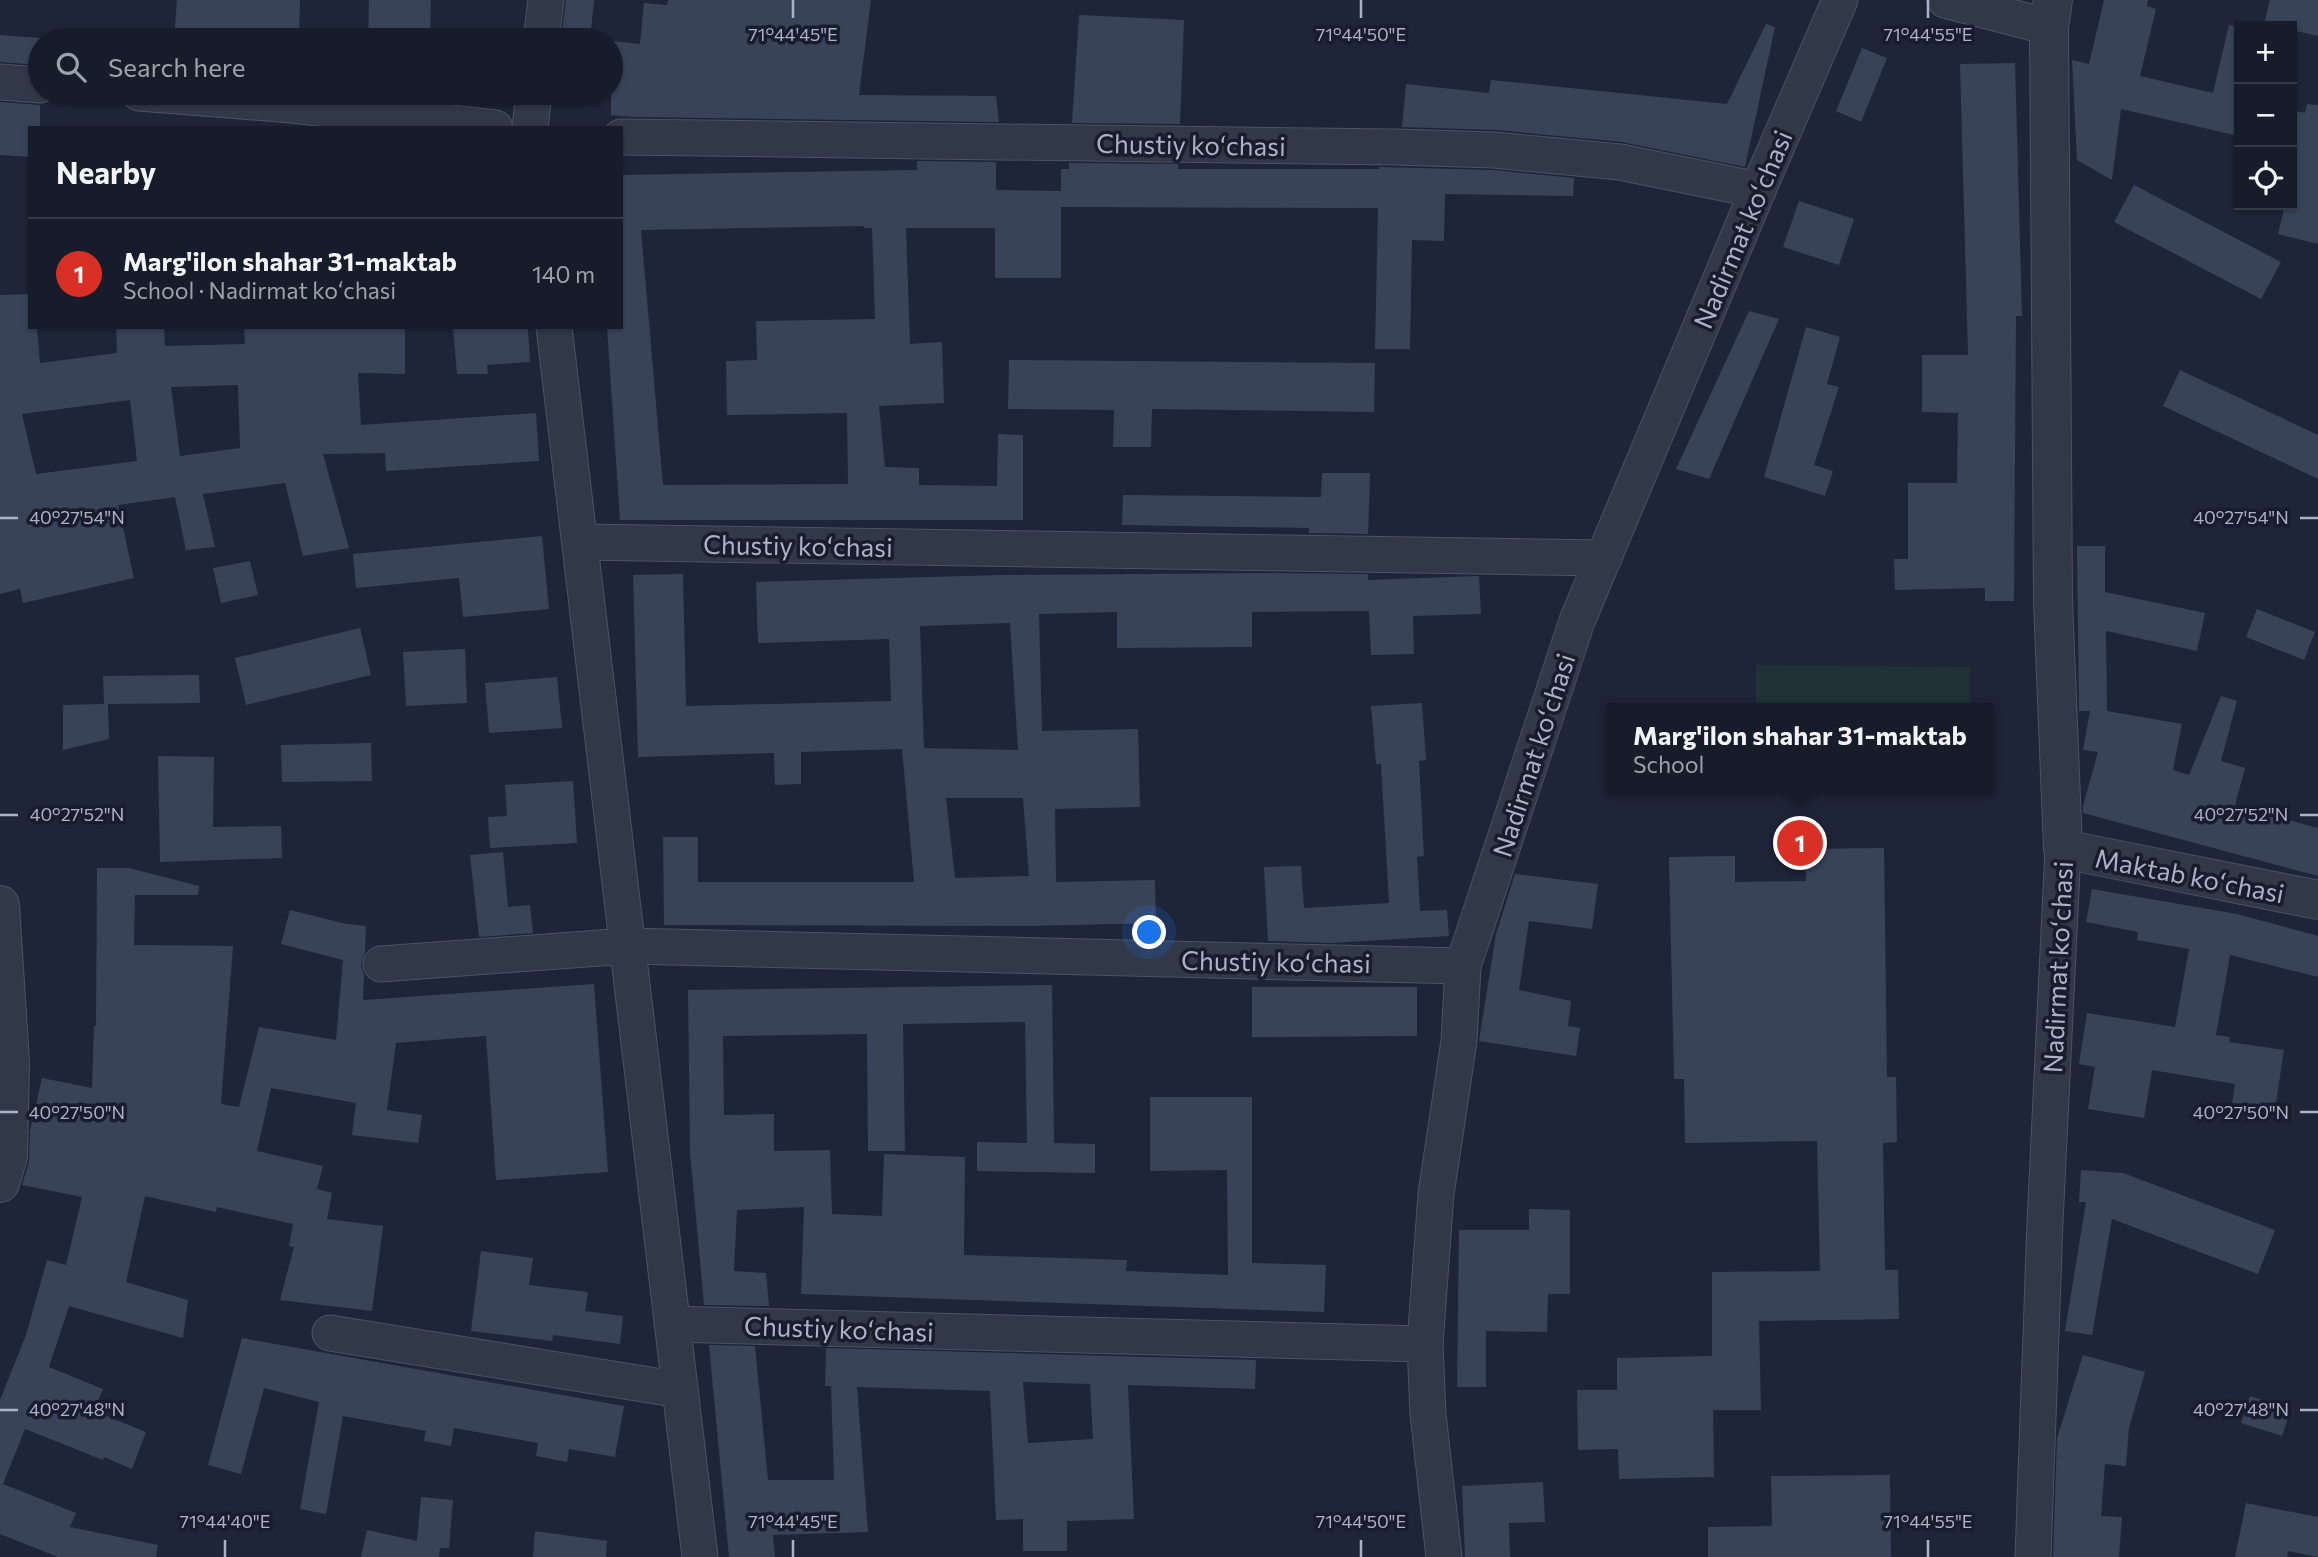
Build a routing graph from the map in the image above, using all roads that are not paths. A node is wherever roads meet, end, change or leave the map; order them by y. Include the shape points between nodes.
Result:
1 (546, 0) edge
2 (1840, 0) edge
3 (1945, 0) edge
4 (2051, 14) edge
5 (542, 28) edge
6 (0, 82) edge
7 (28, 84) edge
8 (292, 105) edge
9 (533, 105) edge
10 (477, 126) edge
11 (530, 126) edge
12 (623, 137) edge
13 (1758, 190) junction
14 (554, 329) edge
15 (580, 542) junction
16 (1604, 558) junction
17 (2063, 849) junction
18 (2318, 900) edge
19 (0, 905) edge
20 (626, 946) junction
21 (381, 964) dead end
22 (1463, 966) junction
23 (3, 1165) edge
24 (672, 1324) junction
25 (330, 1333) dead end
26 (1425, 1344) junction
27 (680, 1390) junction
28 (699, 1557) edge
29 (1444, 1557) edge
30 (2033, 1557) edge

1 - 5 street
2 - 13 street, Nadirmat koʻchasi
3 - 4 street
4 - 17 street, Nadirmat koʻchasi via 2053,601
6 - 7 street
8 - 10 street
9 - 11 street
12 - 13 street, Chustiy koʻchasi via 1494,150 1619,162
13 - 16 street, Nadirmat koʻchasi
14 - 15 street
15 - 16 street, Chustiy koʻchasi
15 - 20 street
16 - 22 street, Nadirmat koʻchasi via 1577,621
17 - 18 street, Maktab koʻchasi
17 - 30 street, Nadirmat koʻchasi
19 - 23 street via 10,1063
20 - 21 street, Chustiy koʻchasi
20 - 22 street, Chustiy koʻchasi
20 - 24 street
22 - 26 street, Nadirmat koʻchasi via 1459,1041 1436,1194
24 - 26 street, Chustiy koʻchasi
24 - 27 street
25 - 27 street
26 - 29 street, Nadirmat koʻchasi
27 - 28 street

